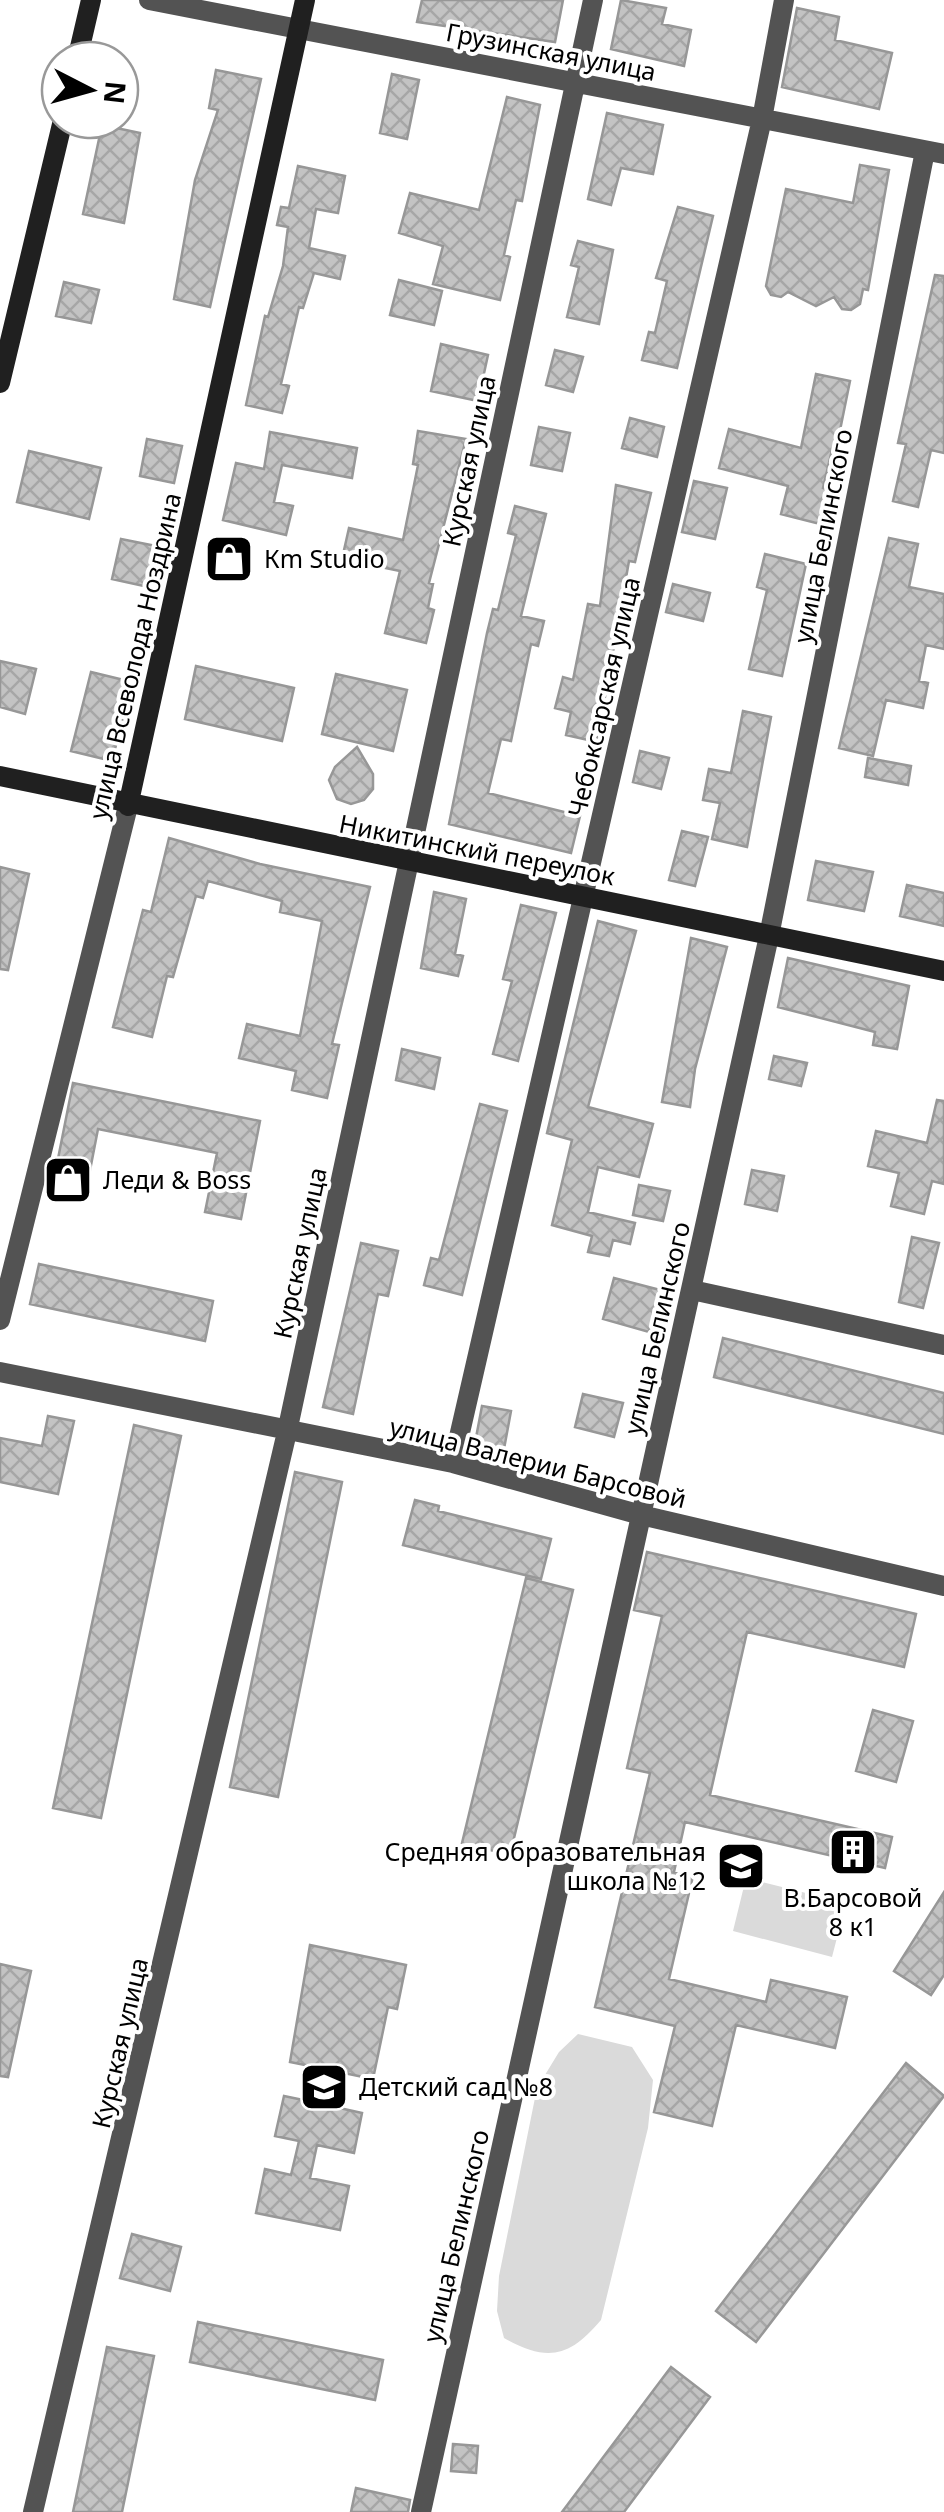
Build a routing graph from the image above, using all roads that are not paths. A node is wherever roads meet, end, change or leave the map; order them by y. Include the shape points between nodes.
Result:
1 (92, 0) edge
2 (149, 0) edge
3 (305, 0) edge
4 (593, 0) edge
5 (784, 0) edge
6 (299, 28) junction
7 (82, 40) edge
8 (577, 82) junction
9 (762, 119) junction
10 (58, 140) edge
11 (934, 152) edge
12 (0, 383) edge
13 (0, 776) edge
14 (128, 806) junction
15 (408, 862) junction
16 (584, 896) junction
17 (770, 936) junction
18 (944, 971) edge
19 (692, 1290) junction
20 (0, 1320) edge
21 (943, 1339) edge
22 (0, 1372) edge
23 (288, 1432) junction
24 (453, 1462) junction
25 (641, 1514) junction
26 (944, 1586) edge
27 (32, 2512) edge
28 (422, 2512) edge

1 - 7 main road
2 - 6 street, Грузинская улица
3 - 6 main road, улица Всеволода Ноздрина
4 - 8 street, Курская улица
5 - 9 street, Чебоксарская улица
6 - 8 street, Грузинская улица
6 - 14 main road, улица Всеволода Ноздрина
8 - 9 street, Грузинская улица
8 - 15 street, Курская улица
9 - 11 street, Грузинская улица
9 - 16 street, Чебоксарская улица
10 - 12 main road
11 - 17 street, улица Белинского
13 - 14 main road, Никитинский переулок
14 - 15 main road, Никитинский переулок
14 - 20 street, улица Всеволода Ноздрина
15 - 16 main road, Никитинский переулок
15 - 23 street, Курская улица
16 - 17 main road, Никитинский переулок
16 - 24 street, Чебоксарская улица
17 - 18 main road, Никитинский переулок
17 - 19 street, улица Белинского
19 - 21 street
19 - 25 street, улица Белинского
22 - 23 street, улица Валерии Барсовой
23 - 24 street, улица Валерии Барсовой
23 - 27 street, Курская улица
24 - 25 street, улица Валерии Барсовой
25 - 26 street, улица Валерии Барсовой
25 - 28 street, улица Белинского

